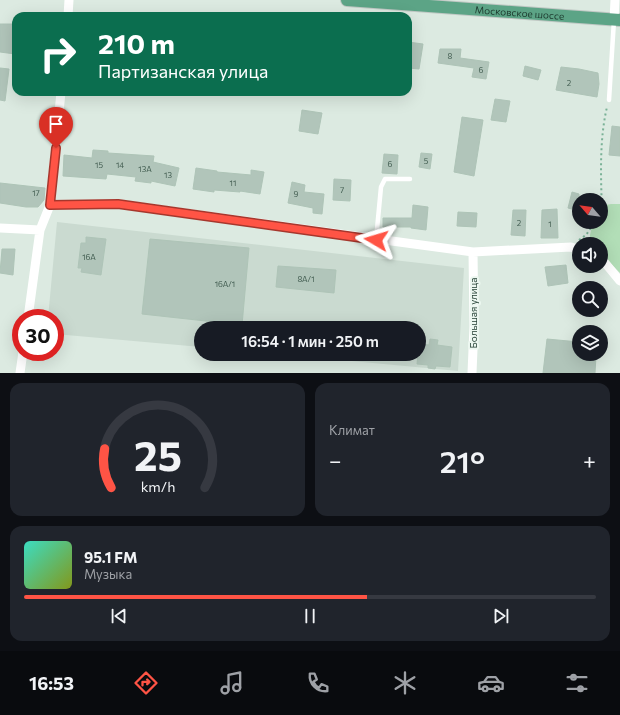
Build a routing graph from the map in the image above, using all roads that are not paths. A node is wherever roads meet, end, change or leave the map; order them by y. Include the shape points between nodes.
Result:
1 (69, 0) edge
2 (347, 0) edge
3 (615, 0) edge
4 (68, 12) edge
5 (617, 20) edge
6 (61, 96) edge
7 (609, 100) road end
8 (410, 180) dead end
9 (50, 205) junction
10 (0, 228) edge
11 (40, 230) junction
12 (376, 240) junction
13 (572, 249) edge
14 (473, 252) junction
15 (608, 266) edge
16 (620, 280) edge
17 (29, 309) edge
18 (22, 361) edge
19 (20, 373) edge
20 (472, 373) edge

1 - 4 street
2 - 5 main road, Московское шоссе
3 - 5 street
5 - 7 lane
6 - 9 street
8 - 12 lane via 385,179 380,187
9 - 11 street
9 - 12 street via 118,204
10 - 11 street
11 - 17 street
12 - 14 street
13 - 14 street
14 - 20 street, Большая улица
15 - 16 street
18 - 19 street

